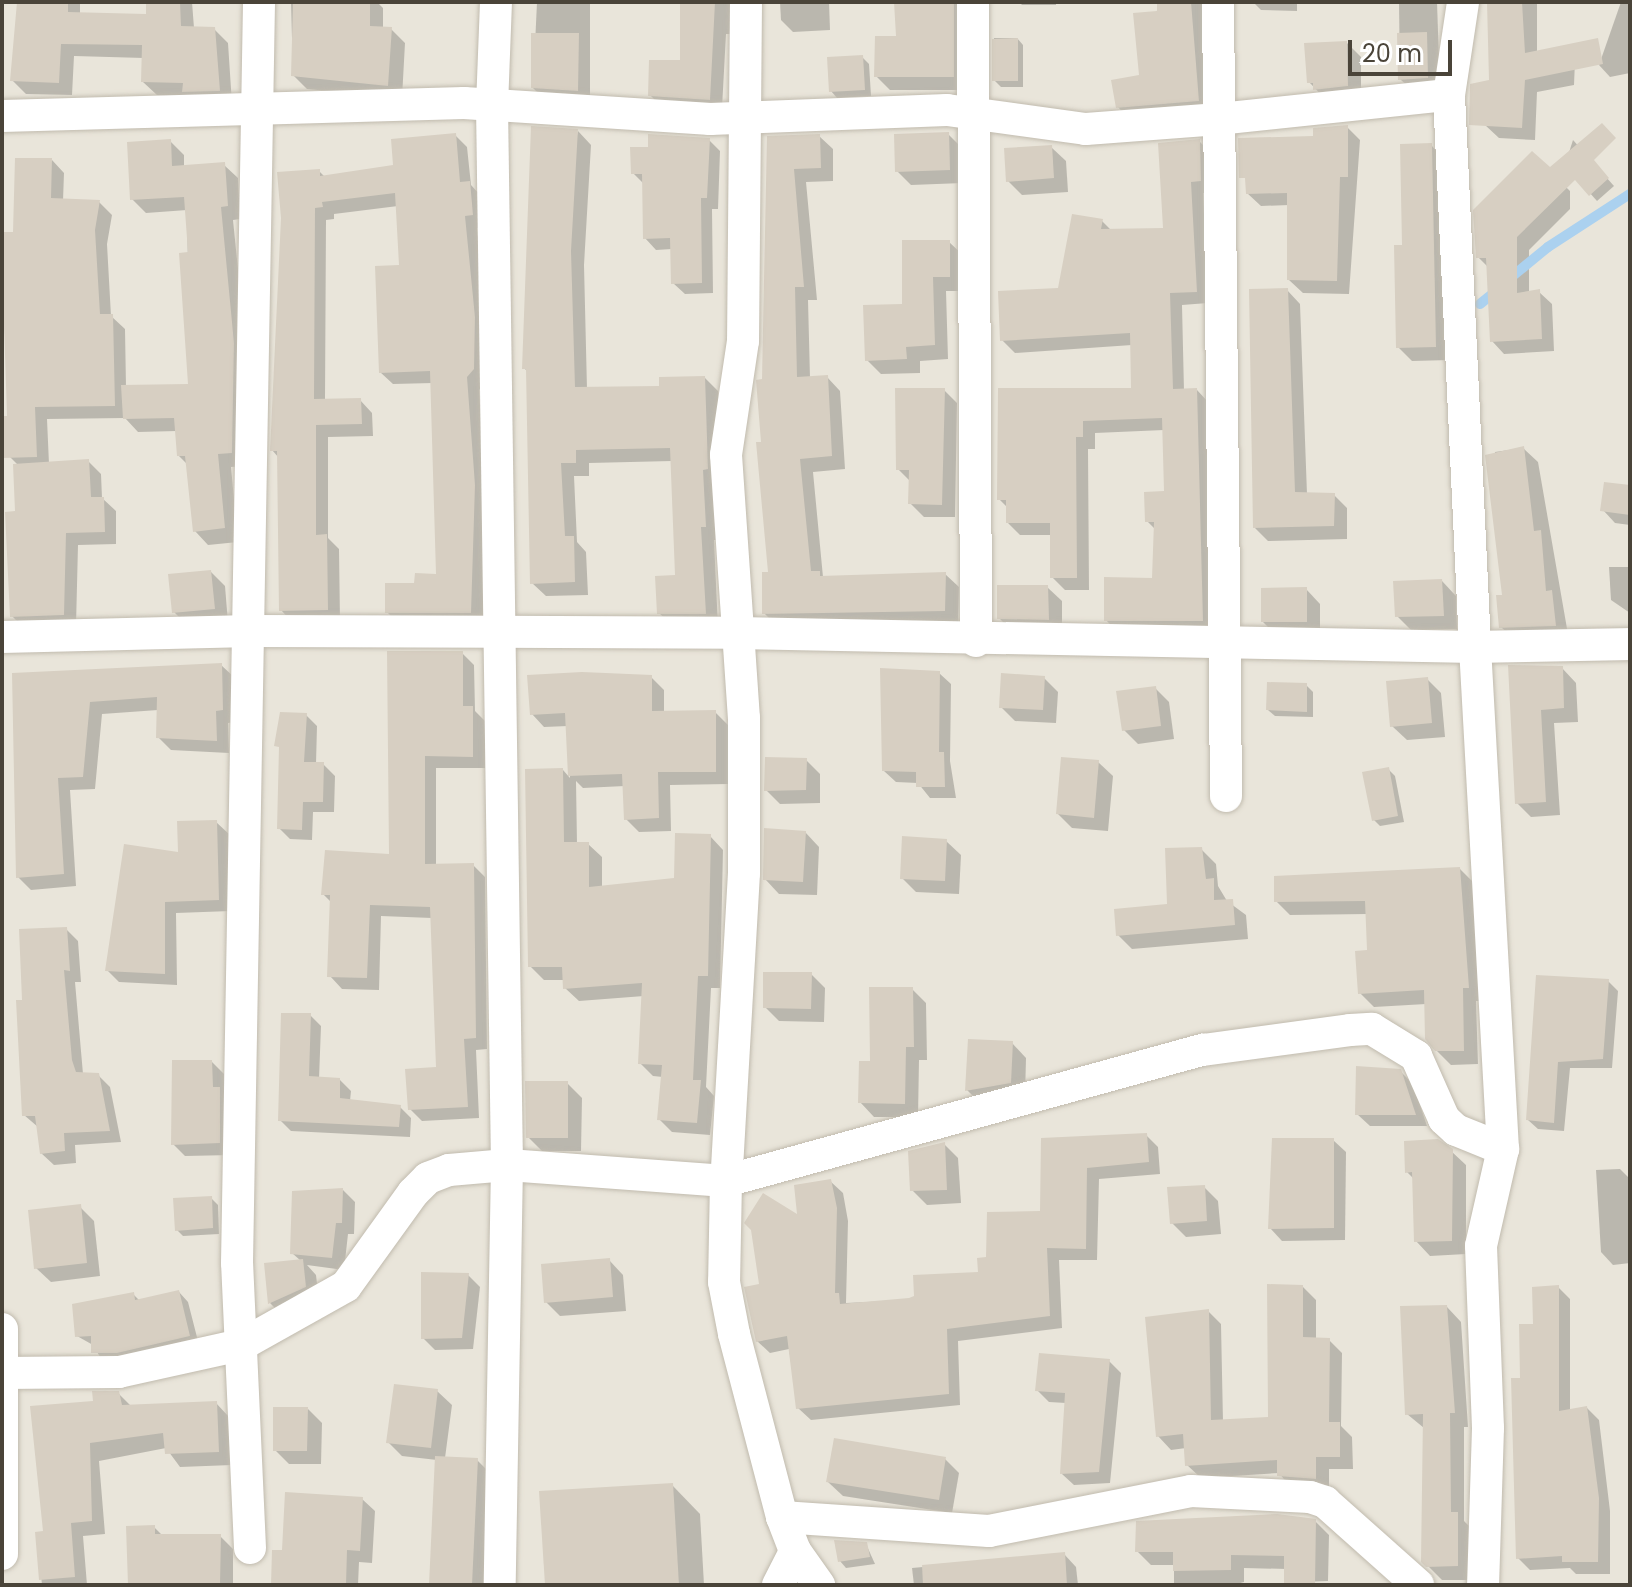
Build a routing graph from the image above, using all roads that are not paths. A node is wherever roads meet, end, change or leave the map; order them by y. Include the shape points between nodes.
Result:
1 (259, 2) edge
2 (496, 2) edge
3 (746, 2) edge
4 (973, 2) edge
5 (1218, 2) edge
6 (1463, 2) edge
7 (1449, 95) junction
8 (492, 105) junction
9 (258, 110) junction
10 (971, 114) junction
11 (2, 116) edge
12 (747, 119) junction
13 (1219, 119) junction
14 (251, 631) junction
15 (498, 632) junction
16 (737, 633) junction
17 (2, 637) edge
18 (976, 641) junction
19 (1226, 642) junction
20 (1630, 644) edge
21 (1475, 647) junction
22 (1226, 796) dead end
23 (1503, 1149) junction
24 (507, 1165) junction
25 (726, 1181) junction
26 (2, 1329) edge
27 (241, 1345) junction
28 (4, 1373) edge
29 (782, 1517) junction
30 (250, 1548) dead end
31 (795, 1551) junction
32 (2, 1554) edge
33 (500, 1585) edge
34 (778, 1585) edge
35 (819, 1585) edge
36 (1418, 1585) edge
37 (1483, 1585) edge

1 - 9 street
2 - 8 street
3 - 12 street
4 - 10 street
5 - 13 street
6 - 7 street
7 - 13 street
7 - 21 street
8 - 9 street
8 - 12 street
8 - 15 street
9 - 11 street
9 - 14 street
10 - 12 street via 947,110
10 - 13 street via 1086,129
10 - 18 street
12 - 16 street via 743,341 726,455
13 - 19 street
14 - 15 street
14 - 17 street
14 - 27 street via 237,1263
15 - 16 street
15 - 24 street
16 - 18 street
16 - 25 street via 744,718 744,873
18 - 19 street
19 - 21 street
19 - 22 street
20 - 21 street
21 - 23 street
23 - 25 street via 1456,1130 1444,1119 1416,1056 1372,1029 1203,1050
23 - 37 street via 1481,1246 1488,1428
24 - 25 street
24 - 27 street via 449,1170 428,1178 346,1286
24 - 33 street
25 - 29 street via 724,1282
26 - 28 street
27 - 28 street via 119,1372
27 - 30 street
28 - 32 street
29 - 31 street
29 - 36 street via 989,1531 1191,1491 1310,1497 1325,1502
31 - 34 street
31 - 35 street

